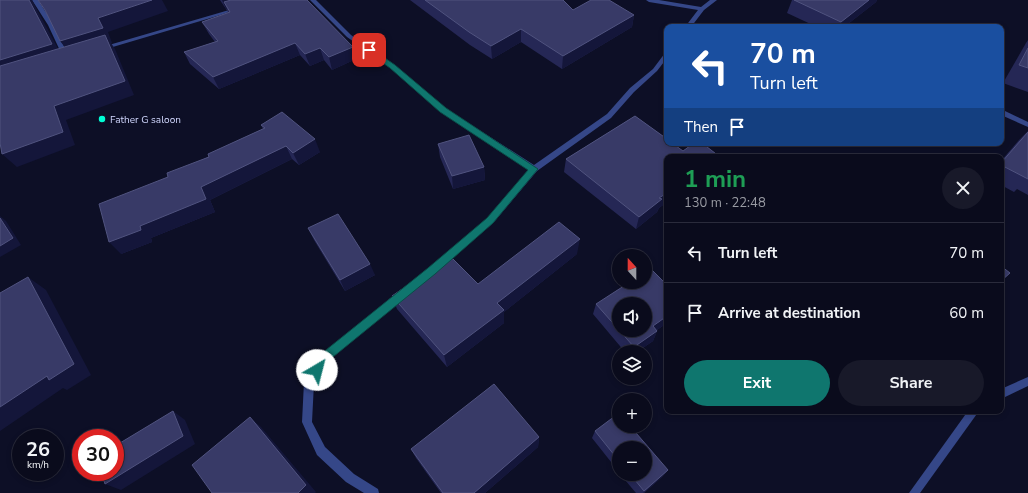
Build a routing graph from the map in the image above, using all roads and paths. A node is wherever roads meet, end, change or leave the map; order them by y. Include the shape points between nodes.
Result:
1 (35, 0) edge
2 (313, 0) edge
3 (649, 0) edge
4 (714, 0) edge
5 (244, 7) edge
6 (702, 9) junction
7 (690, 24) edge
8 (97, 50) edge
9 (75, 57) edge
10 (664, 58) edge
11 (68, 59) junction
12 (61, 61) edge
13 (1004, 113) edge
14 (1028, 124) edge
15 (534, 169) junction
16 (432, 271) edge
17 (408, 290) edge
18 (1028, 381) edge
19 (1004, 393) edge
20 (972, 414) edge
21 (374, 493) edge
22 (914, 493) edge

1 - 11 street
2 - 15 street via 349,36 393,66 443,110
3 - 6 street
4 - 6 street
5 - 8 street
6 - 7 street
9 - 11 street
10 - 15 street via 608,116
11 - 12 street
13 - 14 street
15 - 16 street via 490,221
17 - 21 street via 324,358 309,382 307,422 321,451 350,478
18 - 19 street
20 - 22 street

